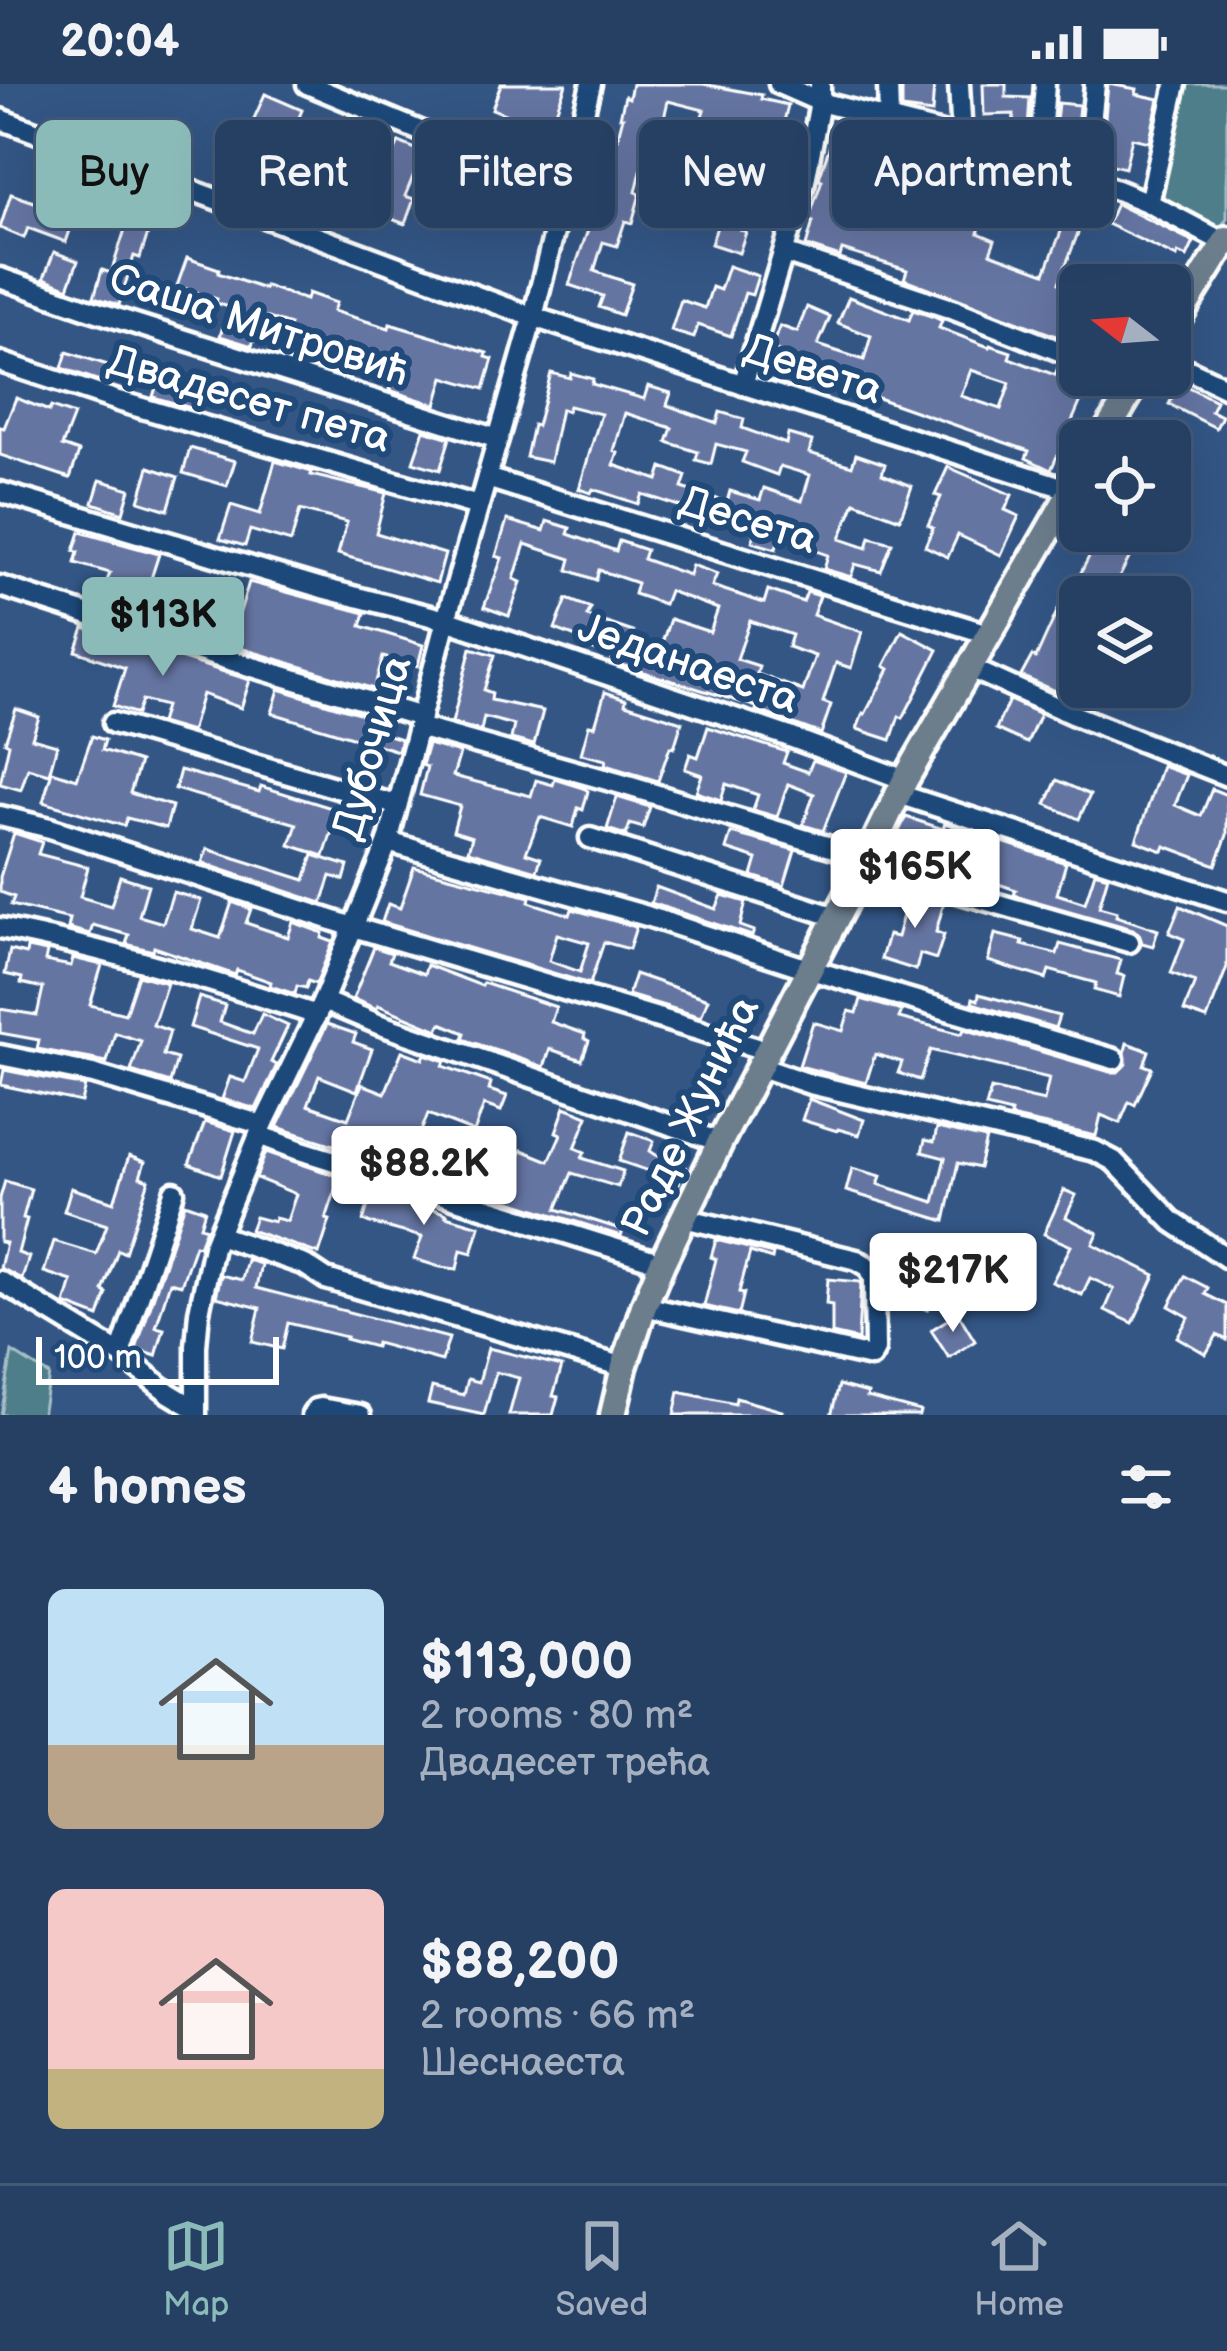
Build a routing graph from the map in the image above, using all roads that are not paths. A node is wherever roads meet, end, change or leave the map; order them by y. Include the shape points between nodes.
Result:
1 (307, 84) edge
2 (591, 84) edge
3 (779, 84) edge
4 (888, 84) edge
5 (958, 84) edge
6 (1045, 84) edge
7 (1095, 84) edge
8 (1175, 84) edge
9 (820, 93) edge
10 (889, 118) junction
11 (0, 119) edge
12 (582, 120) edge
13 (896, 120) edge
14 (961, 120) edge
15 (1042, 120) edge
16 (1091, 120) edge
17 (415, 129) edge
18 (1114, 191) edge
19 (1149, 203) junction
20 (555, 228) edge
21 (1224, 249) edge
22 (784, 253) junction
23 (0, 278) edge
24 (1191, 299) edge
25 (533, 317) junction
26 (1059, 351) edge
27 (0, 362) edge
28 (1191, 371) edge
29 (742, 385) junction
30 (1227, 388) edge
31 (498, 440) junction
32 (487, 478) junction
33 (1059, 478) edge
34 (0, 492) edge
35 (478, 506) junction
36 (1059, 512) edge
37 (0, 586) edge
38 (446, 620) junction
39 (988, 634) junction
40 (968, 667) junction
41 (419, 722) junction
42 (113, 724) dead end
43 (1227, 776) edge
44 (901, 787) junction
45 (396, 805) junction
46 (0, 816) edge
47 (590, 838) dead end
48 (388, 842) junction
49 (864, 865) junction
50 (1227, 901) edge
51 (836, 917) junction
52 (353, 927) junction
53 (0, 928) edge
54 (1129, 942) dead end
55 (808, 969) junction
56 (320, 1008) junction
57 (0, 1055) edge
58 (764, 1059) junction
59 (1114, 1059) dead end
60 (261, 1130) junction
61 (720, 1142) junction
62 (174, 1192) dead end
63 (685, 1218) junction
64 (218, 1234) junction
65 (1227, 1258) edge
66 (662, 1263) junction
67 (0, 1281) edge
68 (644, 1306) junction
69 (120, 1354) junction
70 (624, 1367) junction
71 (195, 1412) edge
72 (312, 1415) edge
73 (361, 1415) edge
74 (613, 1415) edge

1 - 17 street
2 - 12 street, Дубочица
3 - 9 street
4 - 10 street
5 - 14 street
6 - 15 street
7 - 16 street
8 - 19 street
9 - 10 street
9 - 22 street
10 - 13 street
11 - 25 street, Девета
18 - 19 street
19 - 21 street
20 - 25 street, Дубочица
21 - 24 main road
22 - 26 street
22 - 29 street
23 - 31 street, Саша Митровић
25 - 29 street, Девета
25 - 31 street, Дубочица
27 - 35 street, Двадесет пета
28 - 30 street
29 - 33 street, Девета
31 - 32 street, Дубочица
32 - 35 street, Дубочица
32 - 39 street, Десета
34 - 38 street, Једанаеста
35 - 38 street, Дубочица
36 - 39 main road, Раде Жунића
37 - 41 street
38 - 41 street, Дубочица
38 - 44 street, Једанаеста via 766,728
39 - 40 main road, Раде Жунића
40 - 43 street
40 - 44 main road, Раде Жунића
41 - 45 street, Дубочица
41 - 49 street via 836,849
42 - 45 street
44 - 49 main road, Раде Жунића
44 - 50 street, Једанаеста
45 - 48 street, Дубочица
46 - 52 street
47 - 51 street
48 - 52 street, Дубочица
48 - 55 street
49 - 51 main road, Раде Жунића
49 - 54 street
51 - 55 main road, Раде Жунића
52 - 56 street, Дубочица
52 - 58 street
53 - 56 street
55 - 58 main road, Раде Жунића
55 - 59 street
56 - 60 street, Дубочица
56 - 61 street
57 - 60 street via 92,1074
58 - 61 main road, Раде Жунића
58 - 65 street via 831,1089 1095,1151 1173,1222
60 - 64 street, Дубочица
60 - 66 street via 298,1150
61 - 63 main road, Раде Жунића
62 - 69 street
63 - 66 main road, Раде Жунића
63 - 68 street via 869,1267 872,1357
64 - 70 street via 326,1279
64 - 71 street, Дубочица via 199,1312
66 - 68 main road, Раде Жунића
67 - 69 street
68 - 70 main road, Раде Жунића
69 - 71 street
70 - 74 main road, Раде Жунића
72 - 73 street via 321,1408

